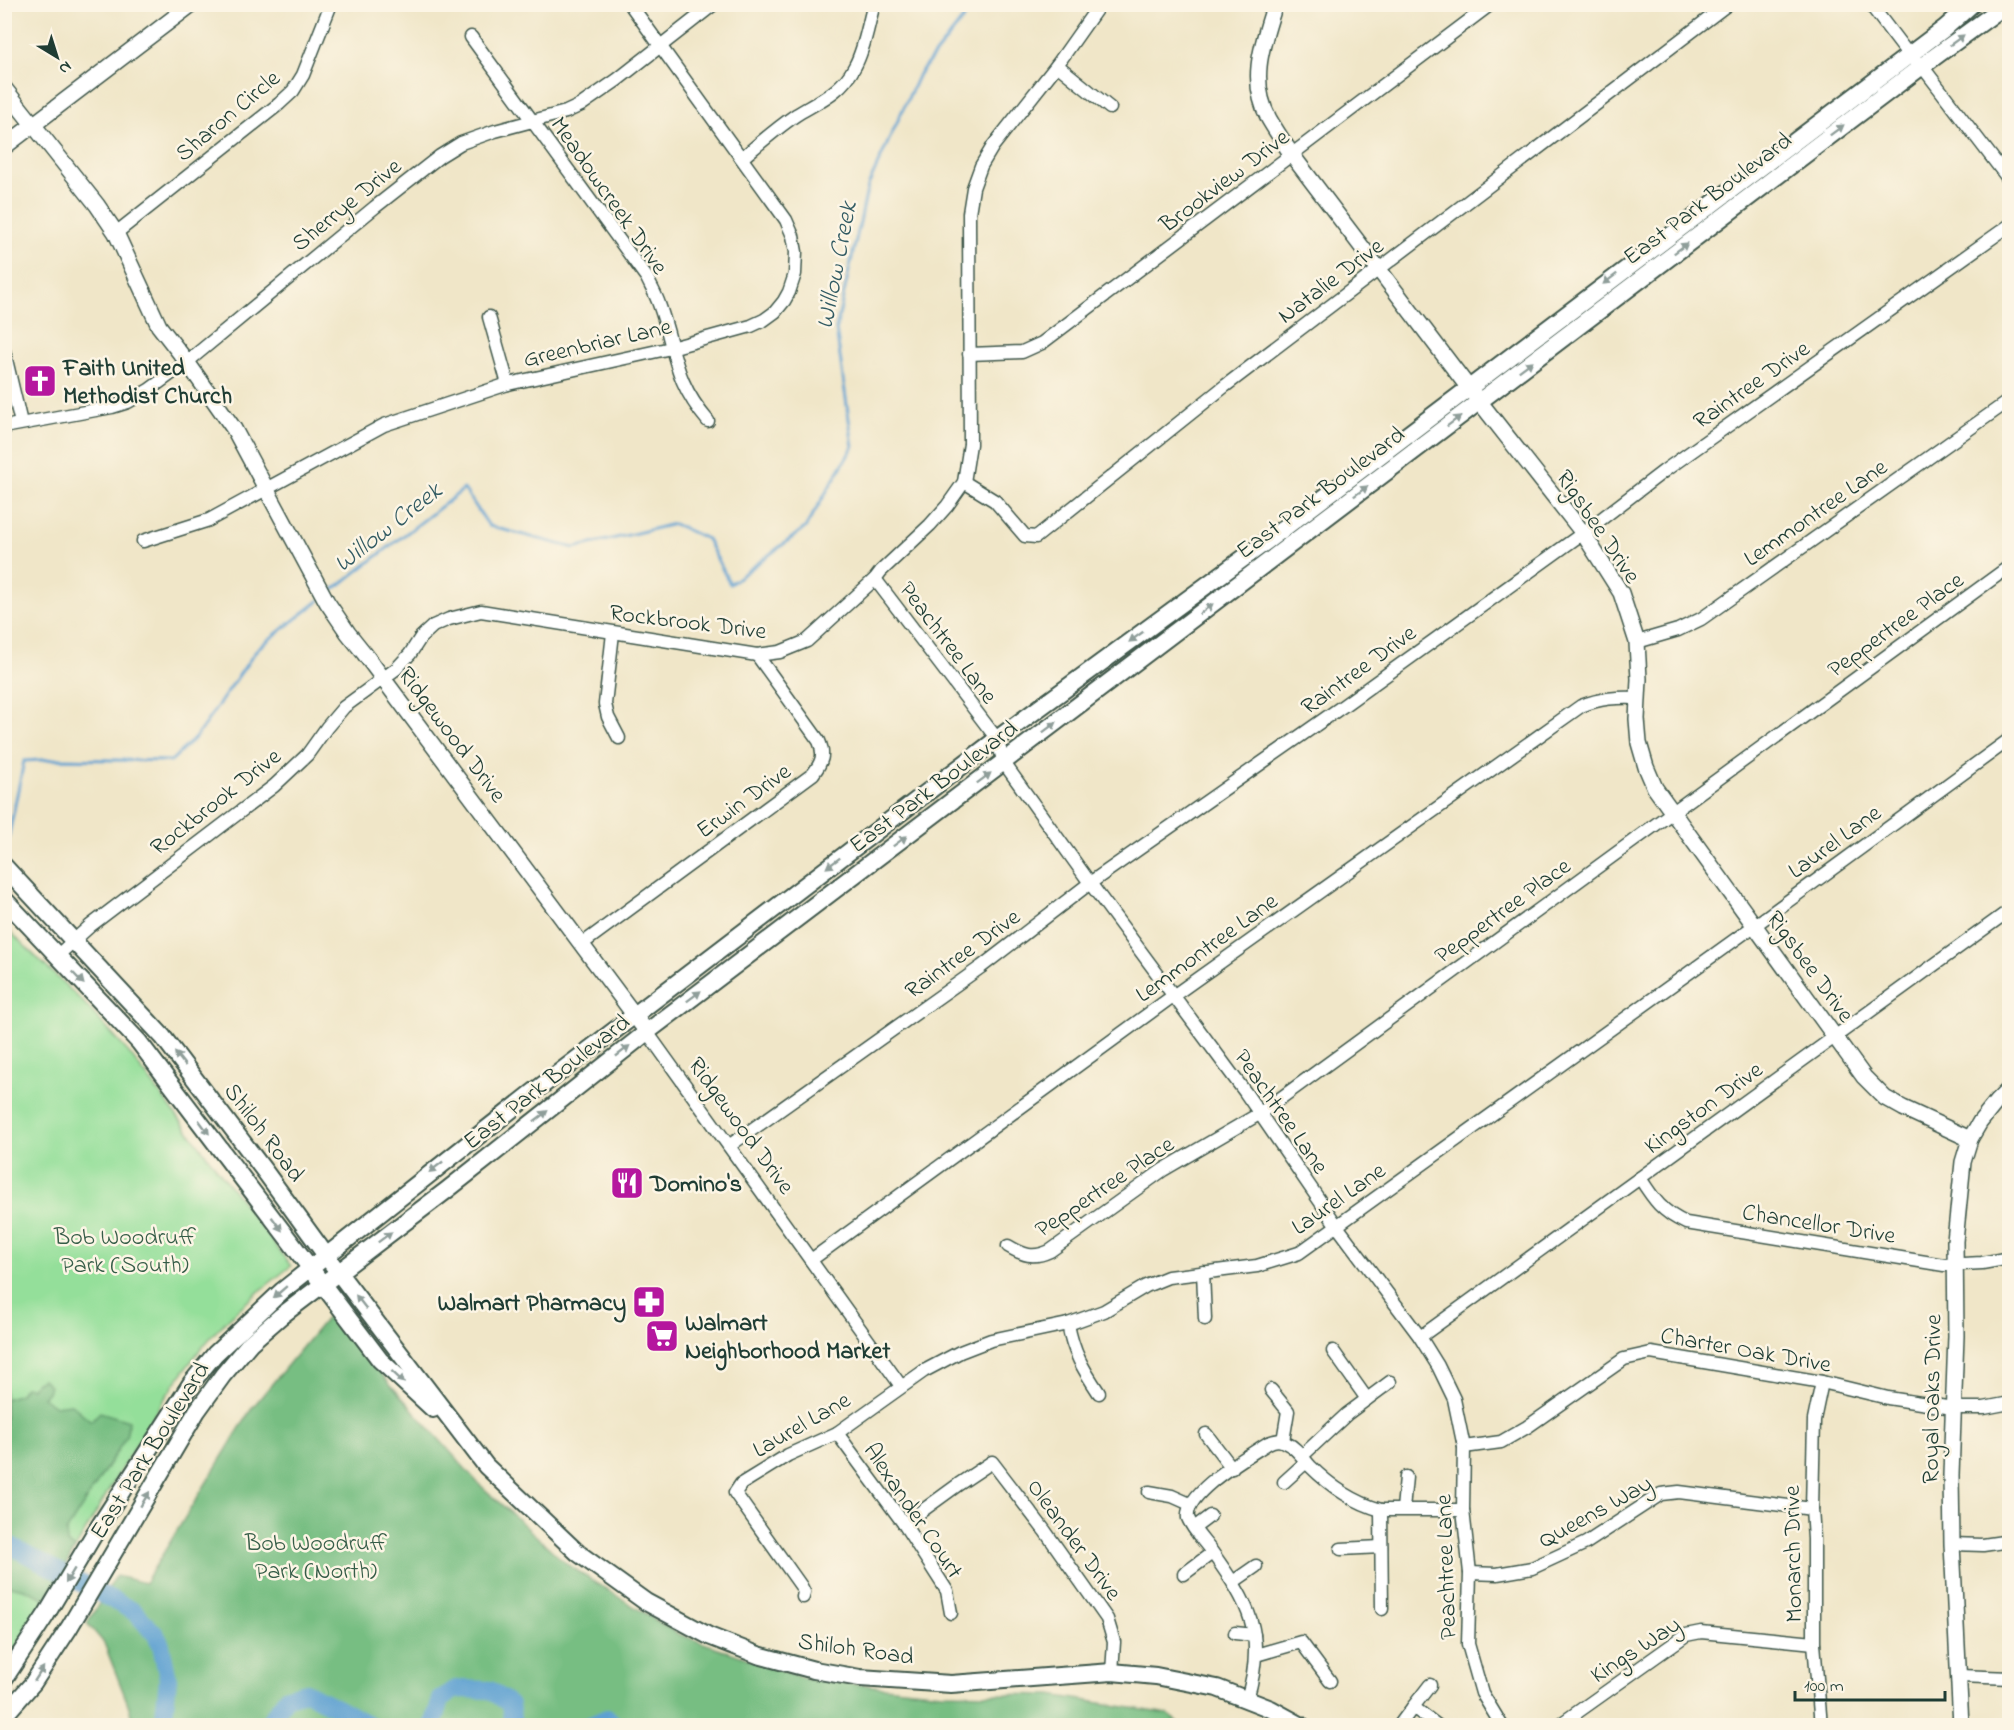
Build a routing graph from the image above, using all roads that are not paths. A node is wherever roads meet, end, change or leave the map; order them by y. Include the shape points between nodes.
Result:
1 (192, 4) edge
2 (331, 4) edge
3 (630, 4) edge
4 (714, 4) edge
5 (874, 4) edge
6 (1100, 4) edge
7 (1275, 4) edge
8 (1491, 4) edge
9 (1728, 4) edge
10 (1870, 4) edge
11 (1972, 4) edge
12 (2007, 4) edge
13 (471, 37) dead end
14 (661, 46) junction
15 (1908, 54) junction
16 (1057, 65) junction
17 (1922, 66) junction
18 (4, 88) edge
19 (1110, 108) dead end
20 (532, 121) junction
21 (33, 125) junction
22 (4, 147) edge
23 (1292, 154) junction
24 (742, 158) junction
25 (2010, 181) edge
26 (2010, 225) edge
27 (116, 233) junction
28 (1379, 269) junction
29 (489, 317) dead end
30 (670, 348) junction
31 (4, 351) edge
32 (969, 354) junction
33 (187, 362) junction
34 (508, 384) junction
35 (1468, 387) junction
36 (2010, 400) edge
37 (1479, 401) junction
38 (708, 421) dead end
39 (21, 423) junction
40 (4, 427) edge
41 (964, 482) junction
42 (267, 489) junction
43 (1583, 533) junction
44 (143, 541) dead end
45 (2010, 566) edge
46 (875, 579) junction
47 (613, 633) junction
48 (1637, 642) junction
49 (757, 655) junction
50 (383, 679) junction
51 (1638, 698) junction
52 (619, 738) dead end
53 (997, 739) junction
54 (2010, 739) edge
55 (1004, 762) junction
56 (1672, 812) junction
57 (4, 866) edge
58 (1090, 883) junction
59 (7, 902) edge
60 (2010, 910) edge
61 (1754, 926) junction
62 (74, 940) junction
63 (582, 944) junction
64 (57, 956) junction
65 (1173, 996) junction
66 (634, 1014) junction
67 (647, 1032) junction
68 (1835, 1037) junction
69 (2010, 1089) edge
70 (1259, 1114) junction
71 (1970, 1139) junction
72 (729, 1146) junction
73 (1640, 1178) junction
74 (1337, 1226) junction
75 (1008, 1246) dead end
76 (325, 1256) junction
77 (2010, 1258) edge
78 (811, 1260) junction
79 (1956, 1264) junction
80 (310, 1268) junction
81 (338, 1272) junction
82 (1203, 1272) junction
83 (322, 1284) junction
84 (1205, 1319) dead end
85 (1068, 1324) junction
86 (1420, 1337) junction
87 (1333, 1351) dead end
88 (1390, 1382) dead end
89 (1822, 1382) junction
90 (901, 1386) junction
91 (1271, 1390) dead end
92 (1099, 1393) dead end
93 (1367, 1399) junction
94 (2010, 1403) edge
95 (1953, 1408) junction
96 (837, 1433) junction
97 (1206, 1434) dead end
98 (1282, 1441) junction
99 (468, 1443) junction
100 (1464, 1447) junction
101 (1304, 1459) junction
102 (1232, 1468) junction
103 (1406, 1477) dead end
104 (1284, 1482) dead end
105 (1149, 1492) dead end
106 (1190, 1504) junction
107 (1403, 1509) junction
108 (1812, 1509) junction
109 (1381, 1510) junction
110 (1463, 1510) junction
111 (1210, 1516) dead end
112 (904, 1524) junction
113 (1194, 1528) junction
114 (2010, 1541) edge
115 (1952, 1544) junction
116 (1381, 1547) junction
117 (1341, 1549) dead end
118 (1212, 1552) junction
119 (1256, 1566) dead end
120 (1470, 1573) junction
121 (1184, 1574) dead end
122 (1233, 1582) junction
123 (803, 1598) dead end
124 (1382, 1609) dead end
125 (951, 1613) dead end
126 (1235, 1633) dead end
127 (1254, 1635) junction
128 (1814, 1643) junction
129 (1256, 1655) junction
130 (1112, 1672) junction
131 (1960, 1677) junction
132 (2010, 1678) edge
133 (4, 1679) edge
134 (1329, 1681) dead end
135 (1430, 1685) dead end
136 (1246, 1699) junction
137 (1413, 1707) junction
138 (4, 1716) edge
139 (1302, 1725) edge
140 (1399, 1725) edge
141 (1438, 1725) edge
142 (1502, 1725) edge
143 (1558, 1725) edge
144 (1821, 1725) edge
145 (1961, 1725) edge

1 - 21 street
2 - 27 street, Sharon Circle via 293,91
3 - 14 street, Greenbriar Lane
4 - 14 street, Sherrye Drive
5 - 24 street via 849,77 827,98 797,115
6 - 16 street, Rockbrook Drive
7 - 23 street, Rigsbee Drive via 1259,59 1259,81 1268,117
8 - 23 street, Brookview Drive
9 - 28 street, Natalie Drive
10 - 15 street
11 - 15 main road, East Park Boulevard
17 -> 12 main road, East Park Boulevard
13 - 20 street, Meadowcreek Drive
14 - 20 street, Sherrye Drive via 581,105
14 - 24 street, Greenbriar Lane
15 - 17 street
15 -> 35 main road, East Park Boulevard
16 - 19 street
16 - 32 street, Rockbrook Drive via 993,146 973,189 969,213
17 - 25 street
37 -> 17 main road, East Park Boulevard
18 - 21 street, Ridgewood Drive
20 - 30 street, Meadowcreek Drive via 647,278 659,304
20 - 33 street, Sherrye Drive via 461,143 440,156
21 - 22 street
21 - 27 street, Ridgewood Drive
23 - 28 street, Rigsbee Drive
23 - 32 street, Brookview Drive via 1042,343 1022,352
24 - 30 street, Greenbriar Lane via 793,236 795,274 789,292 775,312 758,323
26 - 43 street, Raintree Drive
27 - 33 street, Ridgewood Drive via 159,326
28 - 35 street, Rigsbee Drive
28 - 41 street, Natalie Drive via 1036,537 1025,536 995,501
29 - 34 street
30 - 34 street, Greenbriar Lane
30 - 38 street, Meadowcreek Drive via 681,380
31 - 39 street
32 - 41 street, Rockbrook Drive via 970,444
33 - 39 street, Sherrye Drive via 128,402
33 - 42 street, Ridgewood Drive via 234,429
34 - 42 street, Greenbriar Lane via 384,425
35 - 37 street, Rigsbee Drive
35 -> 53 main road, East Park Boulevard via 1267,541
36 - 48 street, Lemmontree Lane via 1701,619
37 - 43 street, Rigsbee Drive
55 -> 37 main road, East Park Boulevard
39 - 40 street, Sherrye Drive
41 - 46 street, Rockbrook Drive via 930,525
42 - 44 street, Greenbriar Lane via 209,520
42 - 50 street, Ridgewood Drive via 327,602
43 - 48 street, Rigsbee Drive via 1620,593
43 - 58 street, Raintree Drive
45 - 56 street, Peppertree Place
46 - 49 street, Rockbrook Drive via 807,641 780,652
46 - 53 street, Peachtree Lane
47 - 49 street, Rockbrook Drive
47 - 50 street, Rockbrook Drive via 481,612 464,615 433,626
47 - 52 street via 605,704
48 - 51 street, Rigsbee Drive
49 - 63 street, Erwin Drive via 819,741 822,763 813,774
50 - 62 street, Rockbrook Drive via 344,707 307,755 274,786
50 - 63 street, Ridgewood Drive
51 - 56 street, Rigsbee Drive via 1639,743 1646,767
51 - 65 street, Lemmontree Lane via 1599,699 1581,706
53 - 55 street, Peachtree Lane
53 -> 66 main road, East Park Boulevard
54 - 61 street, Laurel Lane
55 - 58 street, Peachtree Lane
67 -> 55 main road, East Park Boulevard
56 - 61 street, Rigsbee Drive
56 - 70 street, Peppertree Place
57 - 62 main road, Shiloh Road
58 - 65 street, Peachtree Lane
58 - 72 street, Raintree Drive via 981,967
59 - 64 main road, Shiloh Road
60 - 68 street, Kingston Drive
61 - 68 street, Rigsbee Drive
61 - 74 street, Laurel Lane
62 - 64 street, Rockbrook Drive
76 -> 62 main road, Shiloh Road via 163,1037
63 - 66 street, Ridgewood Drive
64 -> 80 main road, Shiloh Road via 139,1042
65 - 70 street, Peachtree Lane
65 - 78 street, Lemmontree Lane
66 - 67 street, Ridgewood Drive
66 -> 76 main road, East Park Boulevard
67 - 72 street, Ridgewood Drive
81 -> 67 main road, East Park Boulevard
68 - 71 street, Rigsbee Drive via 1885,1098
68 - 73 street, Kingston Drive
69 - 71 street, Royal Oaks Drive
70 - 74 street, Peachtree Lane
70 - 75 street, Peppertree Place via 1163,1170 1050,1251 1031,1257
71 - 79 street, Royal Oaks Drive via 1959,1185
72 - 78 street, Ridgewood Drive
73 - 79 street, Chancellor Drive via 1661,1208 1686,1223
73 - 86 street, Kingston Drive
74 - 82 street, Laurel Lane via 1299,1253 1275,1262
74 - 86 street, Peachtree Lane
76 - 80 main road, East Park Boulevard
76 - 81 main road, Shiloh Road
77 - 79 street, Chancellor Drive
78 - 90 street, Ridgewood Drive
79 - 95 street, Royal Oaks Drive
80 - 83 main road, Shiloh Road
80 -> 133 main road, East Park Boulevard via 242,1326 192,1382
81 - 83 main road, East Park Boulevard
99 -> 81 main road, Shiloh Road
82 - 84 street
82 - 85 street, Laurel Lane via 1168,1277 1104,1311
83 -> 99 main road, Shiloh Road via 380,1360
138 -> 83 main road, East Park Boulevard via 33,1683 69,1628 197,1411 223,1375 250,1343
85 - 90 street, Laurel Lane via 991,1340 960,1352
85 - 92 street via 1072,1345
86 - 100 street, Peachtree Lane via 1454,1399
87 - 93 street
88 - 93 street
89 - 95 street, Charter Oak Drive
89 - 100 street, Charter Oak Drive via 1651,1353 1634,1355 1501,1442
89 - 108 street, Monarch Drive via 1814,1420
90 - 96 street, Laurel Lane
91 - 98 street via 1288,1411
93 - 101 street
94 - 95 street, Charter Oak Drive
95 - 115 street, Royal Oaks Drive
96 - 112 street, Alexander Court
96 - 123 street, Laurel Lane via 788,1455 741,1484 735,1493 801,1586
97 - 102 street
98 - 101 street
98 - 102 street via 1268,1443
99 - 130 main road, Shiloh Road via 497,1477 608,1576 671,1616 758,1655 860,1678 951,1684
100 - 110 street, Peachtree Lane
101 - 104 street
101 - 109 street via 1340,1491
102 - 106 street
103 - 107 street
105 - 106 street
106 - 113 street via 1187,1513
107 - 109 street
107 - 110 street
108 - 120 street, Queens Way via 1679,1492 1661,1494 1586,1543 1532,1568 1497,1574
108 - 128 street, Monarch Drive
109 - 116 street
110 - 120 street, Peachtree Lane
111 - 113 street
112 - 125 street, Alexander Court via 947,1591
112 - 130 street, Oleander Drive via 993,1462 1107,1618 1114,1642
113 - 118 street
114 - 115 street
115 - 131 street, Royal Oaks Drive
116 - 117 street
116 - 124 street
118 - 121 street
118 - 122 street
119 - 122 street
120 - 142 street, Peachtree Lane via 1468,1644 1482,1693
122 - 127 street via 1248,1610
126 - 127 street
127 - 129 street
128 - 143 street, Kings Way via 1701,1632 1686,1635
128 - 144 street, Monarch Drive
129 - 134 street via 1301,1642
129 - 136 street
130 - 136 main road, Shiloh Road via 1186,1681
131 - 132 street
131 - 145 street, Royal Oaks Drive
135 - 137 street
136 - 139 main road, Shiloh Road
137 - 140 street
137 - 141 street

